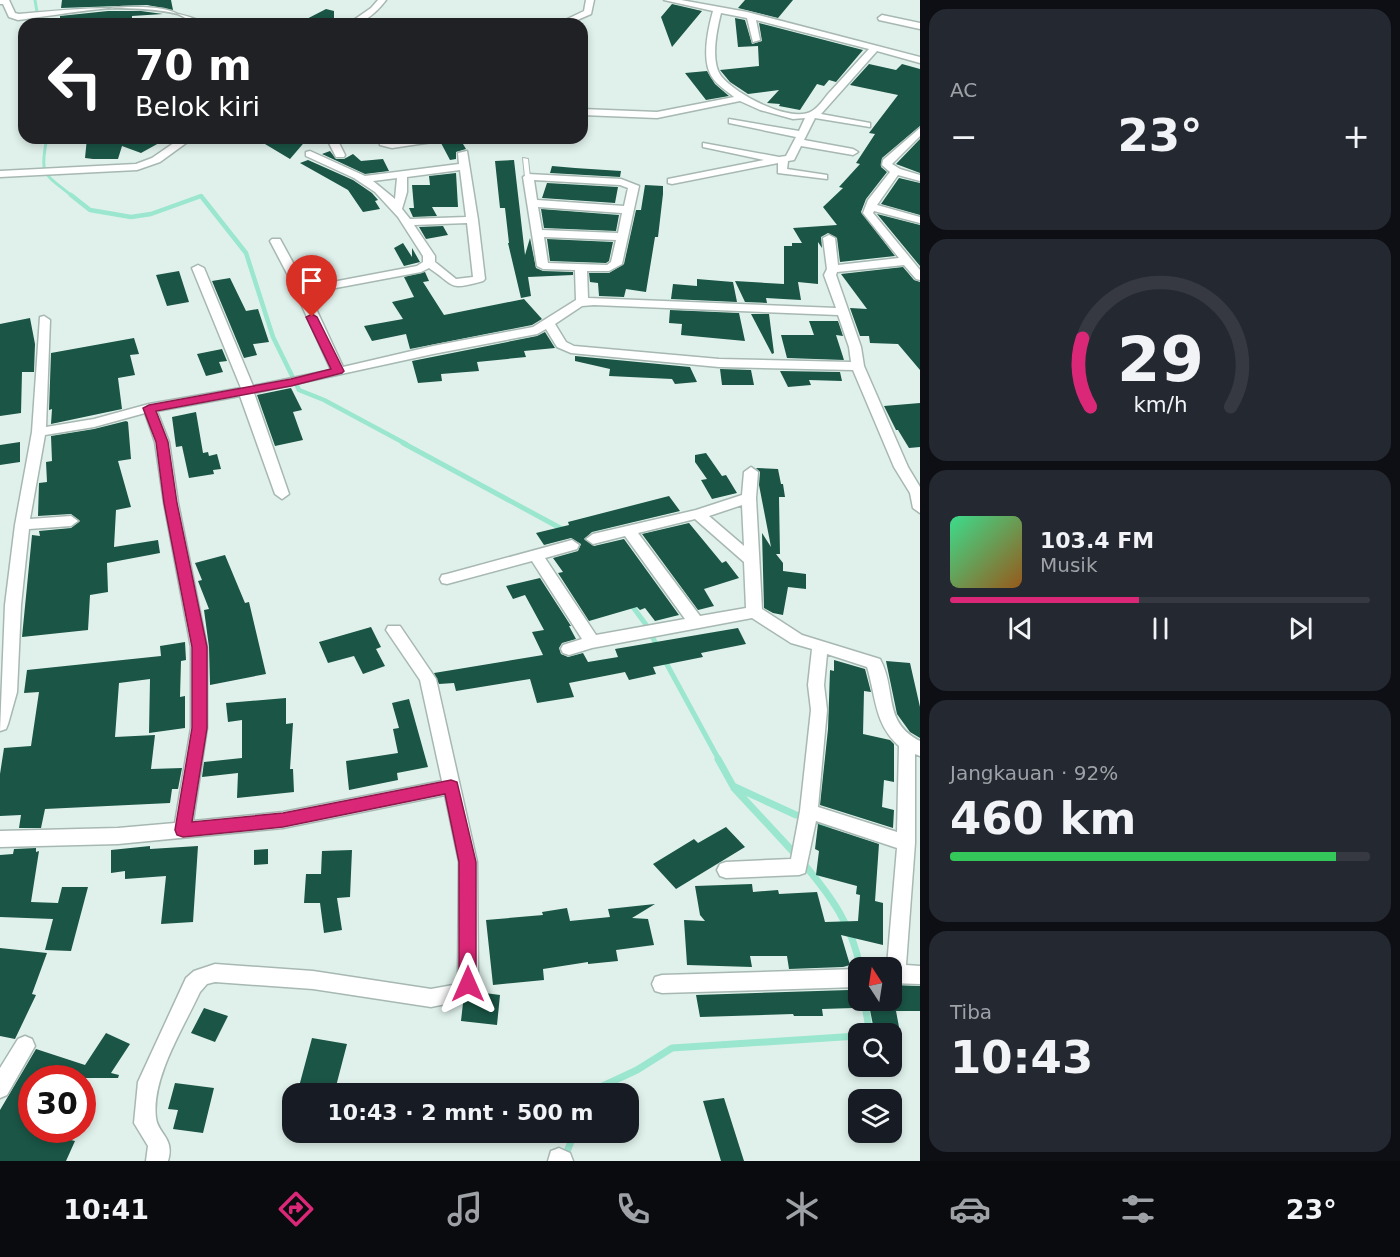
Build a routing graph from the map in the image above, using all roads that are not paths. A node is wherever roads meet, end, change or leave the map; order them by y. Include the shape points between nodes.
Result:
1 (382, 0) edge
2 (590, 0) edge
3 (668, 0) edge
4 (0, 2) edge
5 (171, 4) edge
6 (718, 9) junction
7 (751, 16) junction
8 (188, 18) edge
9 (361, 18) edge
10 (574, 18) edge
11 (882, 18) dead end
12 (920, 27) edge
13 (756, 40) dead end
14 (874, 49) junction
15 (920, 60) edge
16 (741, 98) junction
17 (588, 112) edge
18 (812, 115) junction
19 (732, 121) dead end
20 (867, 125) dead end
21 (920, 131) edge
22 (800, 138) junction
23 (179, 144) edge
24 (334, 144) edge
25 (707, 145) dead end
26 (853, 152) dead end
27 (463, 153) dead end
28 (310, 154) dead end
29 (340, 155) dead end
30 (525, 159) dead end
31 (783, 161) junction
32 (465, 166) junction
33 (896, 171) junction
34 (0, 174) edge
35 (402, 174) junction
36 (528, 177) junction
37 (824, 177) dead end
38 (920, 178) edge
39 (364, 179) junction
40 (672, 181) dead end
41 (534, 203) junction
42 (870, 206) junction
43 (397, 209) junction
44 (629, 210) junction
45 (473, 220) junction
46 (920, 220) edge
47 (406, 222) junction
48 (538, 233) junction
49 (623, 237) junction
50 (829, 238) dead end
51 (276, 241) dead end
52 (907, 261) junction
53 (429, 263) junction
54 (581, 267) junction
55 (198, 268) dead end
56 (833, 269) junction
57 (920, 277) edge
58 (307, 291) junction
59 (582, 303) junction
60 (842, 312) junction
61 (44, 320) dead end
62 (549, 324) junction
63 (858, 366) junction
64 (338, 371) junction
65 (247, 391) junction
66 (149, 408) junction
67 (39, 432) junction
68 (751, 472) dead end
69 (282, 494) dead end
70 (749, 498) junction
71 (920, 508) edge
72 (698, 514) junction
73 (71, 521) dead end
74 (22, 525) junction
75 (628, 530) junction
76 (593, 539) dead end
77 (572, 545) dead end
78 (536, 554) junction
79 (750, 559) junction
80 (447, 579) dead end
81 (754, 612) junction
82 (697, 624) junction
83 (394, 630) dead end
84 (592, 642) junction
85 (820, 647) junction
86 (569, 649) dead end
87 (0, 724) edge
88 (914, 746) edge
89 (451, 786) junction
90 (808, 815) junction
91 (183, 830) junction
92 (0, 839) edge
93 (905, 850) junction
94 (726, 870) dead end
95 (895, 957) edge
96 (902, 974) edge
97 (920, 975) edge
98 (848, 979) edge
99 (662, 984) dead end
100 (25, 1046) dead end
101 (0, 1088) edge
102 (157, 1161) edge

1 - 9 street
2 - 10 street via 588,12
3 - 6 street
4 - 5 street via 6,2 12,15 18,17
5 - 8 street via 175,13
6 - 7 street
6 - 16 street via 712,30 716,76
7 - 13 street
7 - 14 street
11 - 12 street
14 - 15 street
14 - 18 street
16 - 17 street via 657,115
16 - 18 street via 796,117
18 - 20 street
18 - 22 street
19 - 22 street
21 - 33 street via 888,160 887,165
22 - 26 street
22 - 31 street via 790,158
23 - 34 street via 156,160 136,167
24 - 29 street
25 - 31 street
27 - 32 street
28 - 39 street
30 - 36 lane
31 - 37 street via 782,171
31 - 40 street
32 - 35 street
32 - 45 street
33 - 38 street
33 - 42 street
35 - 39 street
35 - 43 street
36 - 41 street
36 - 44 street via 632,184 635,189
39 - 43 street
41 - 44 street
41 - 48 street
42 - 46 street
42 - 52 street via 870,218
43 - 47 street
44 - 49 street
45 - 47 street
45 - 53 street via 479,279 453,283
47 - 53 street via 429,256
48 - 49 street
48 - 54 street via 543,266
49 - 54 street via 614,266
50 - 56 street
51 - 58 street via 298,283
52 - 56 street
52 - 57 street
53 - 58 street via 421,269
54 - 59 street
55 - 65 street
56 - 60 street via 830,275
58 - 64 street via 303,299
59 - 60 street
59 - 62 street
60 - 63 street
61 - 67 street
62 - 63 street via 561,344 580,350 719,363
62 - 64 street via 521,334
63 - 71 street via 901,467 917,493
64 - 65 street
65 - 66 street
65 - 69 street
66 - 67 street
66 - 91 street via 162,442 200,647 199,728
67 - 74 street
68 - 70 street
70 - 72 street
70 - 79 street
72 - 75 street
72 - 79 street
73 - 74 street
74 - 87 street via 9,692
75 - 76 street
75 - 82 street
77 - 78 street
78 - 80 street
78 - 84 street
79 - 81 street
81 - 82 street
81 - 85 street via 797,639
82 - 84 street
83 - 89 street via 428,679
84 - 86 street
85 - 88 street via 874,663 890,729
85 - 90 street via 816,685 819,710
88 - 93 street
89 - 91 street via 283,820
89 - 102 street via 468,862 468,984 458,993 431,998 313,980 215,973 201,976 193,985 148,1082 145,1123 159,1141
90 - 93 street
90 - 94 street via 800,859
91 - 92 street
93 - 95 street
96 - 97 street
98 - 99 street
100 - 101 street

